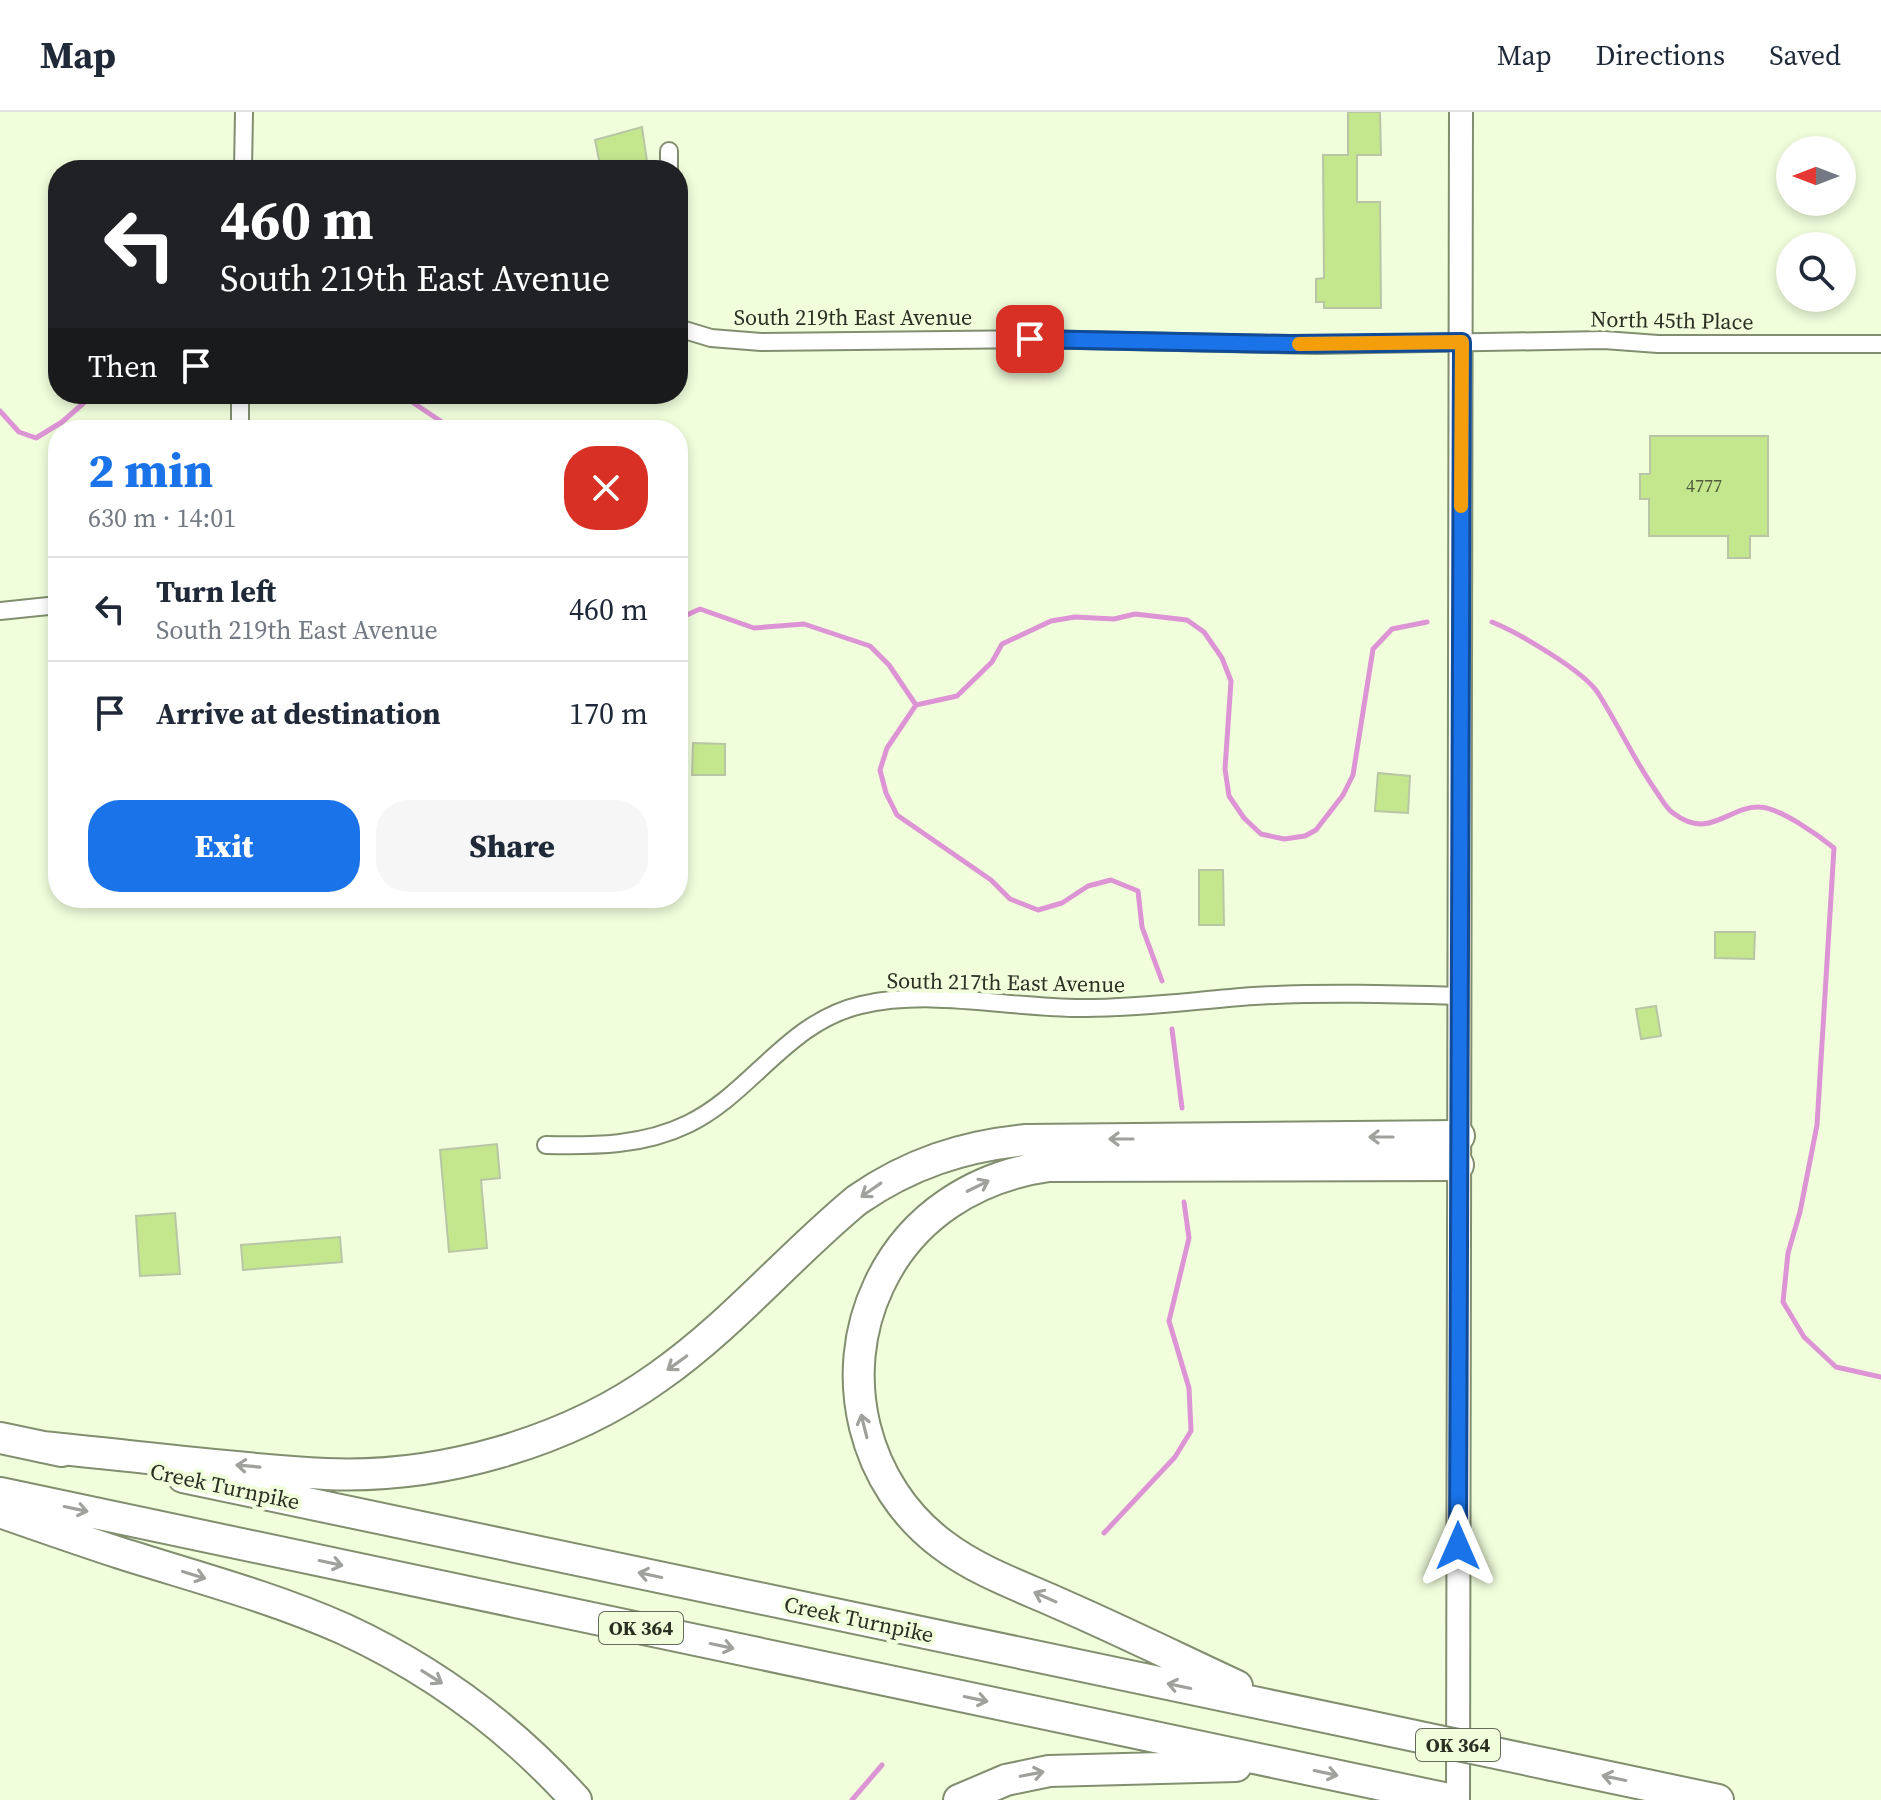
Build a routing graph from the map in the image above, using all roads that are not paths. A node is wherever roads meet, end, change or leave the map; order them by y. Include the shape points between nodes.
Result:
1 (244, 112) edge
2 (1461, 112) edge
3 (669, 151) dead end
4 (243, 160) edge
5 (669, 160) edge
6 (688, 331) edge
7 (1462, 342) junction
8 (1881, 344) edge
9 (48, 606) edge
10 (0, 611) edge
11 (1461, 996) junction
12 (546, 1145) dead end
13 (1458, 1150) junction
14 (0, 1438) edge
15 (42, 1447) junction
16 (0, 1493) edge
17 (0, 1512) edge
18 (1282, 1708) junction
19 (1283, 1764) junction
20 (576, 1800) edge
21 (959, 1800) edge
22 (1455, 1800) edge
23 (1718, 1800) edge

1 - 4 street
2 - 7 main road
3 - 5 street
6 - 7 street, South 219th East Avenue via 761,342
7 - 8 street, North 45th Place
7 - 11 main road
9 - 10 street
11 - 12 street, South 217th East Avenue via 1316,994 1091,1008 882,1001 816,1023 690,1123 621,1144
11 - 13 main road
13 -> 15 highway via 1026,1140 990,1144 929,1160 883,1182 848,1207 717,1332 655,1380 565,1427 493,1453 391,1471 326,1474
18 -> 13 highway via 959,1556 926,1530 895,1496 866,1435 858,1375 866,1319 887,1269 924,1222 955,1198 1006,1174 1049,1166 1327,1164
13 - 22 main road
14 - 15 highway, Creek Turnpike / OK 364
18 -> 15 highway, Creek Turnpike / OK 364
16 -> 19 highway, OK 364
17 -> 20 highway via 244,1591 345,1630 470,1703 525,1747
23 -> 18 highway, Creek Turnpike / OK 364, bridge
21 -> 19 highway via 1006,1780 1049,1771
19 -> 22 highway, OK 364

